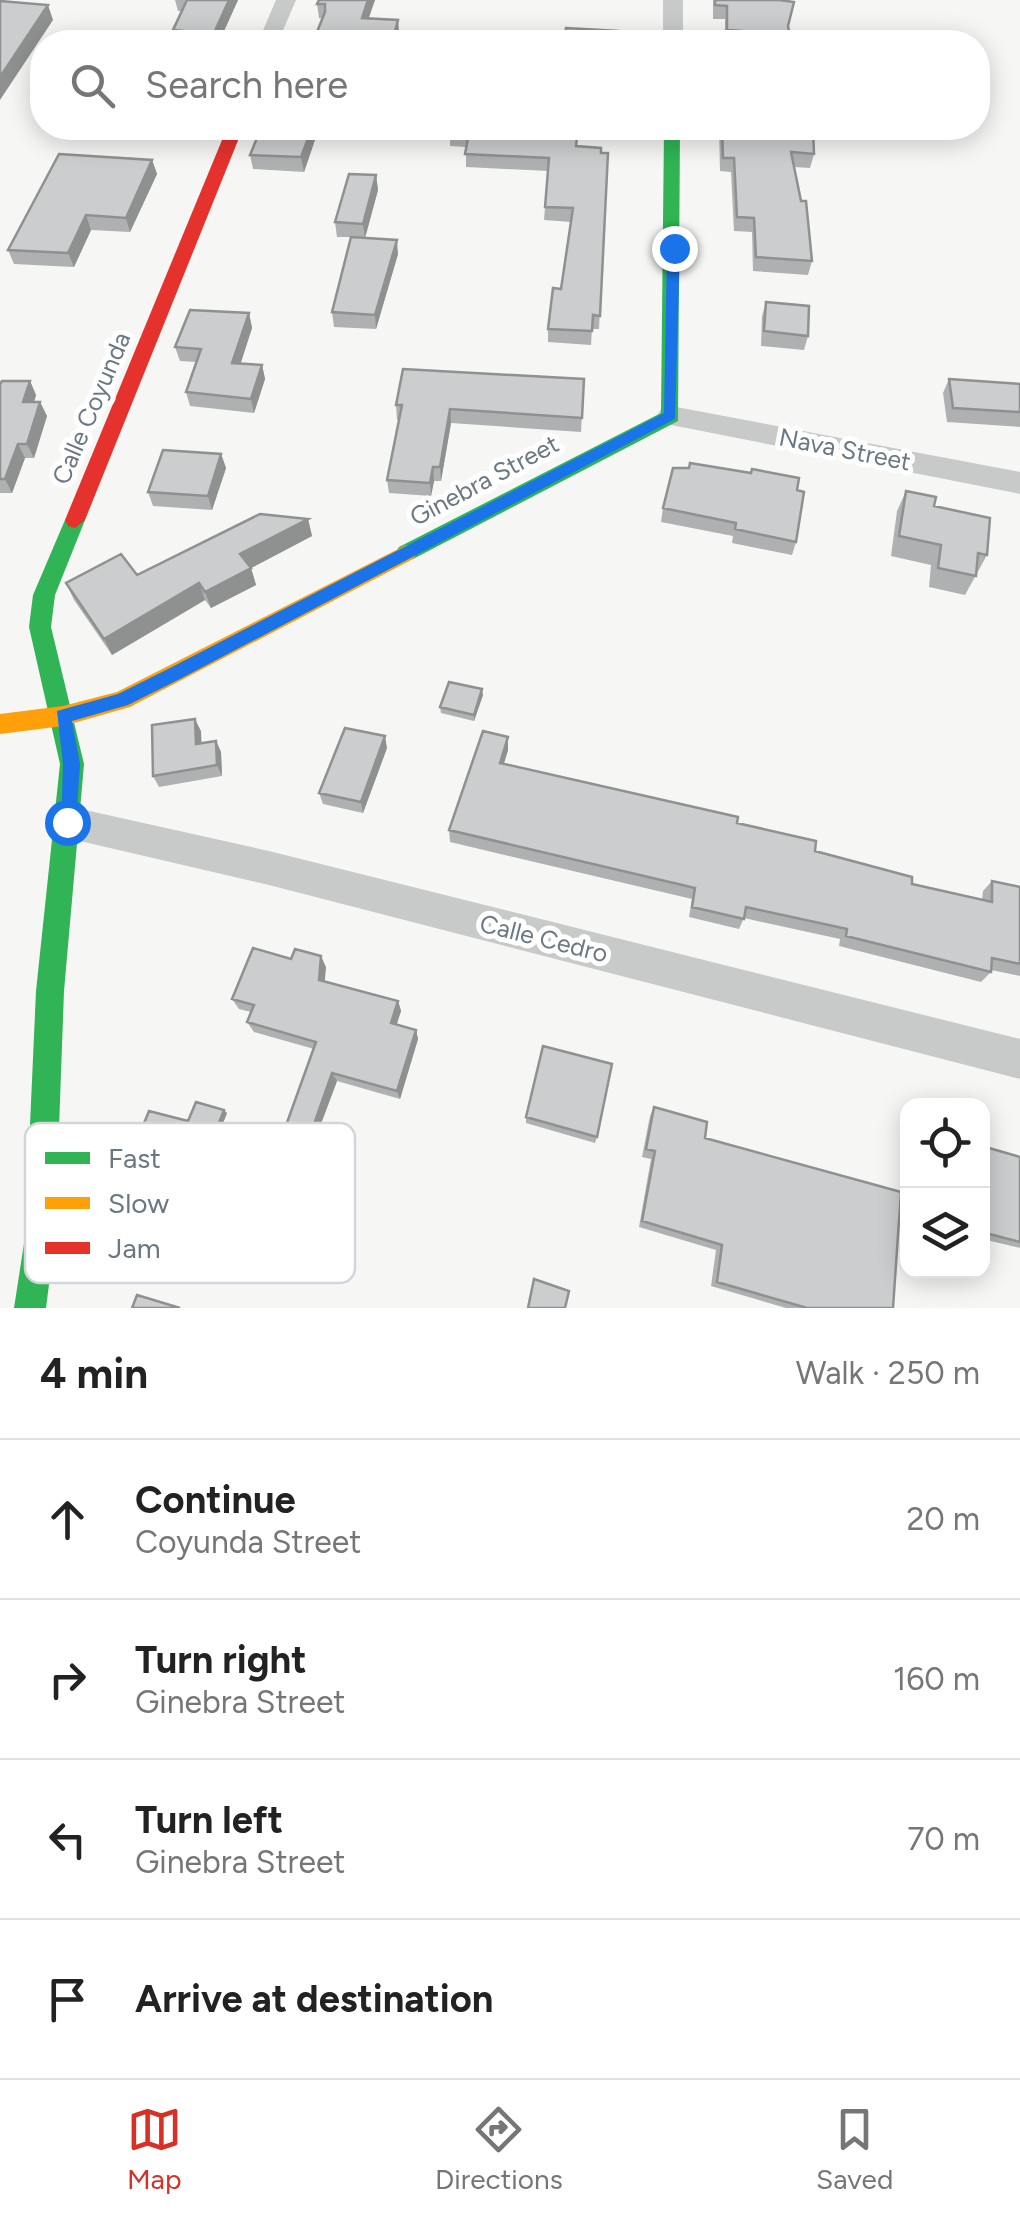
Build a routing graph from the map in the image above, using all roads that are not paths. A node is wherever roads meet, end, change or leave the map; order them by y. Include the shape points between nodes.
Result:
1 (286, 0) edge
2 (673, 0) edge
3 (273, 30) edge
4 (673, 30) edge
5 (230, 140) edge
6 (672, 140) edge
7 (670, 416) junction
8 (1020, 484) edge
9 (63, 716) junction
10 (0, 724) edge
11 (68, 804) junction
12 (1020, 1060) edge
13 (45, 1123) edge
14 (34, 1283) edge
15 (30, 1308) edge

1 - 3 street
2 - 4 street
5 - 9 street, Calle Coyunda via 44,595 40,627
6 - 7 street
7 - 8 street, Nava Street
7 - 9 street, Ginebra Street via 122,700
9 - 10 street, Ginebra Street
9 - 11 street, Calle Coyunda via 72,764
11 - 12 street, Calle Cedro via 269,868
11 - 13 street
14 - 15 street

